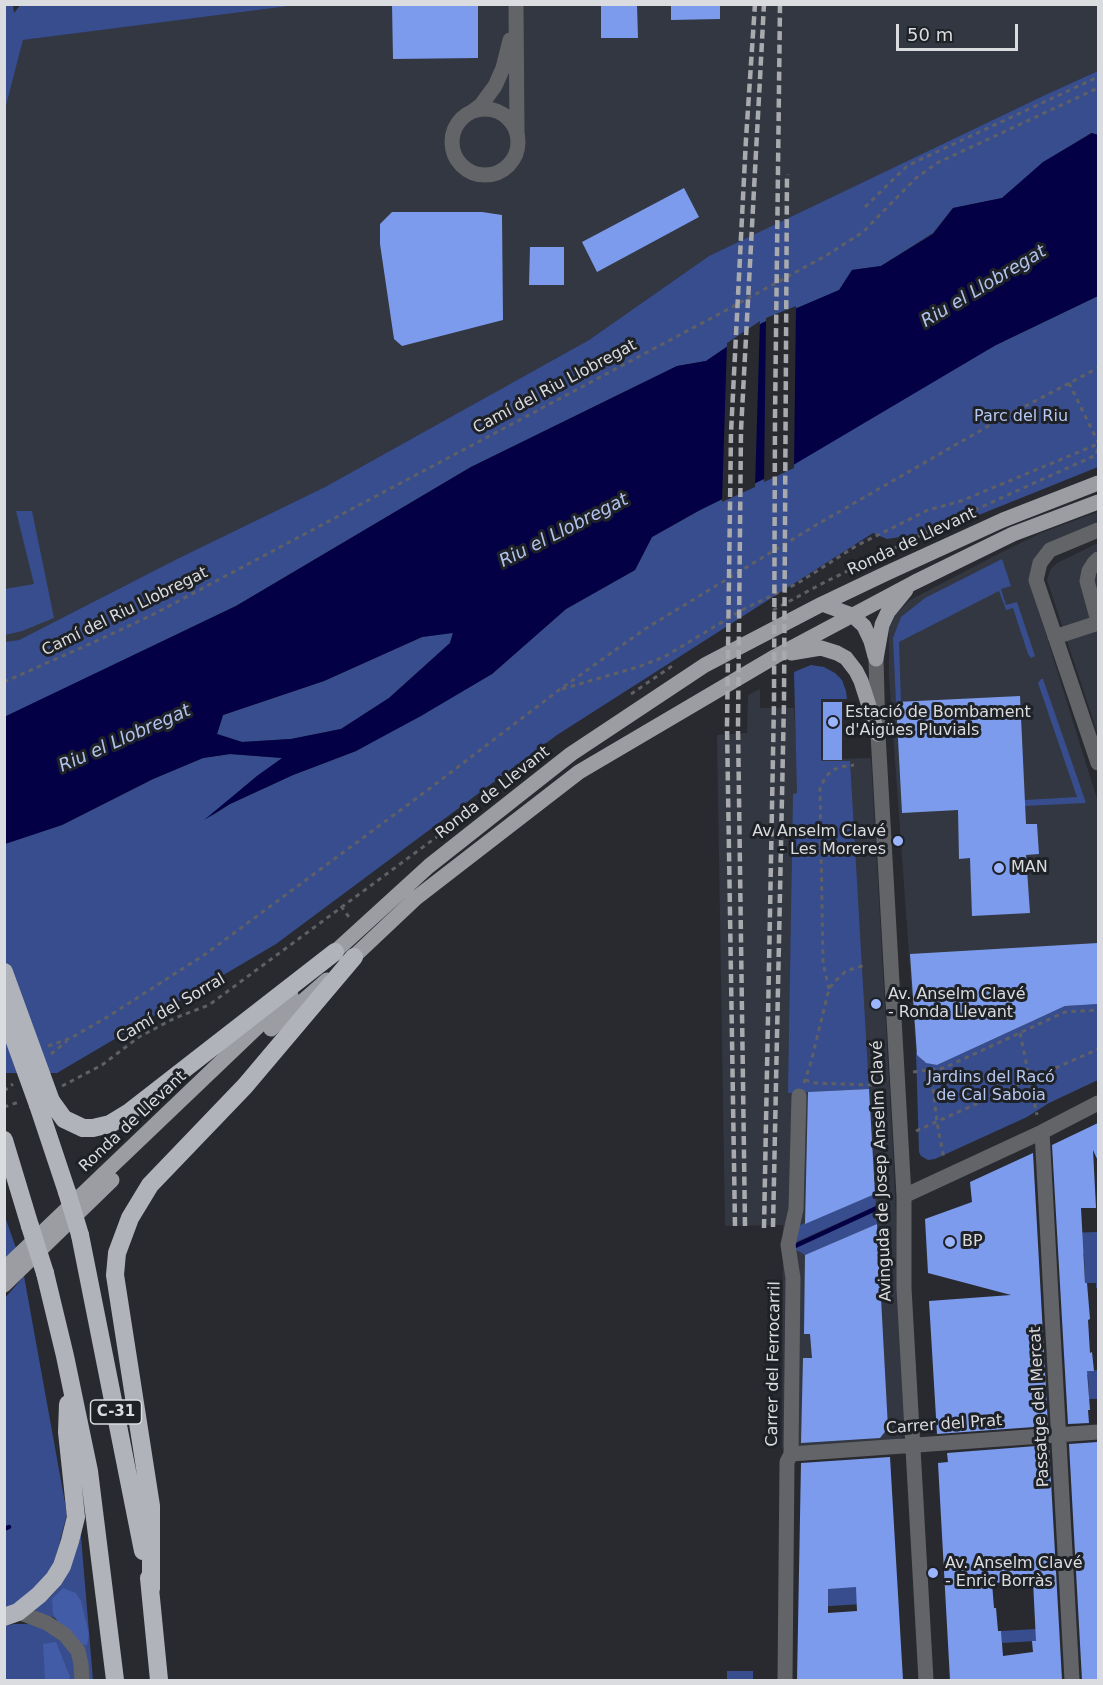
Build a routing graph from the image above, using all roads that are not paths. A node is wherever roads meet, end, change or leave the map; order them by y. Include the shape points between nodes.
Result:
1 (515, 4) edge
2 (473, 111) junction
3 (517, 135) junction
4 (1098, 483) edge
5 (1098, 502) edge
6 (1098, 530) edge
7 (1098, 559) edge
8 (915, 582) junction
9 (822, 604) junction
10 (852, 615) junction
11 (1098, 622) edge
12 (1055, 636) junction
13 (776, 656) junction
14 (876, 660) junction
15 (878, 734) junction
16 (1098, 763) edge
17 (334, 952) junction
18 (354, 957) junction
19 (4, 972) edge
20 (4, 1011) edge
21 (799, 1095) road end
22 (43, 1098) junction
23 (1098, 1103) edge
24 (1042, 1132) junction
25 (4, 1140) edge
26 (904, 1196) junction
27 (4, 1269) edge
28 (4, 1285) edge
29 (69, 1372) junction
30 (1098, 1432) edge
31 (1060, 1435) junction
32 (913, 1446) junction
33 (791, 1454) junction
34 (151, 1589) junction
35 (11, 1615) edge
36 (82, 1680) edge
37 (115, 1680) edge
38 (159, 1680) edge
39 (785, 1680) edge
40 (926, 1680) edge
41 (1072, 1680) edge

1 - 2 street via 503,68 488,96
1 - 3 street
2 - 3 street via 500,113
2 - 3 street via 456,125 452,141 453,153 470,172 487,175 503,170 514,157
4 - 9 main road, Ronda de Llevant via 1003,519
5 - 8 main road, Ronda de Llevant via 1013,534
6 - 12 street via 1056,546 1040,563 1036,580
7 - 11 street via 1087,581
8 - 10 main road, Ronda de Llevant
8 - 14 main road via 888,612
9 - 10 main road
9 - 17 main road, Ronda de Llevant via 705,665 571,754 429,866
10 - 13 main road, Ronda de Llevant
10 - 14 main road via 868,633
11 - 12 street
12 - 16 street
13 - 15 main road via 821,648 846,658 861,681
13 - 18 main road, Ronda de Llevant via 579,772 416,898
14 - 15 street, Avinguda de Josep Anselm Clavé
15 - 26 street, Avinguda de Josep Anselm Clavé
17 - 22 highway via 110,1124 82,1128 64,1119
17 - 27 main road, Ronda de Llevant
18 - 28 main road, Ronda de Llevant via 278,1022
18 - 34 highway via 245,1086 150,1185 130,1218 117,1253 115,1275 151,1506
19 - 22 highway, bridge
20 - 22 highway, C-31, bridge
21 - 33 street, Carrer del Ferrocarril via 796,1209 788,1245 793,1278
22 - 34 highway, C-31, bridge via 80,1235
23 - 24 street
24 - 26 street
24 - 31 street, Passatge del Mercat
25 - 29 highway, C-31, bridge via 45,1273
26 - 32 street, Avinguda de Josep Anselm Clavé via 904,1288
29 - 35 highway via 67,1432 76,1517 62,1566 54,1579
29 - 37 highway, C-31 via 89,1471
30 - 31 street, Carrer del Prat
31 - 32 street, Carrer del Prat
31 - 41 street, Passatge del Mercat
32 - 33 street, Carrer del Prat
32 - 40 street, Avinguda de Josep Anselm Clavé
33 - 39 street, Carrer del Ferrocarril via 787,1462
34 - 38 highway, C-31
35 - 36 street via 47,1623 65,1635 78,1651

